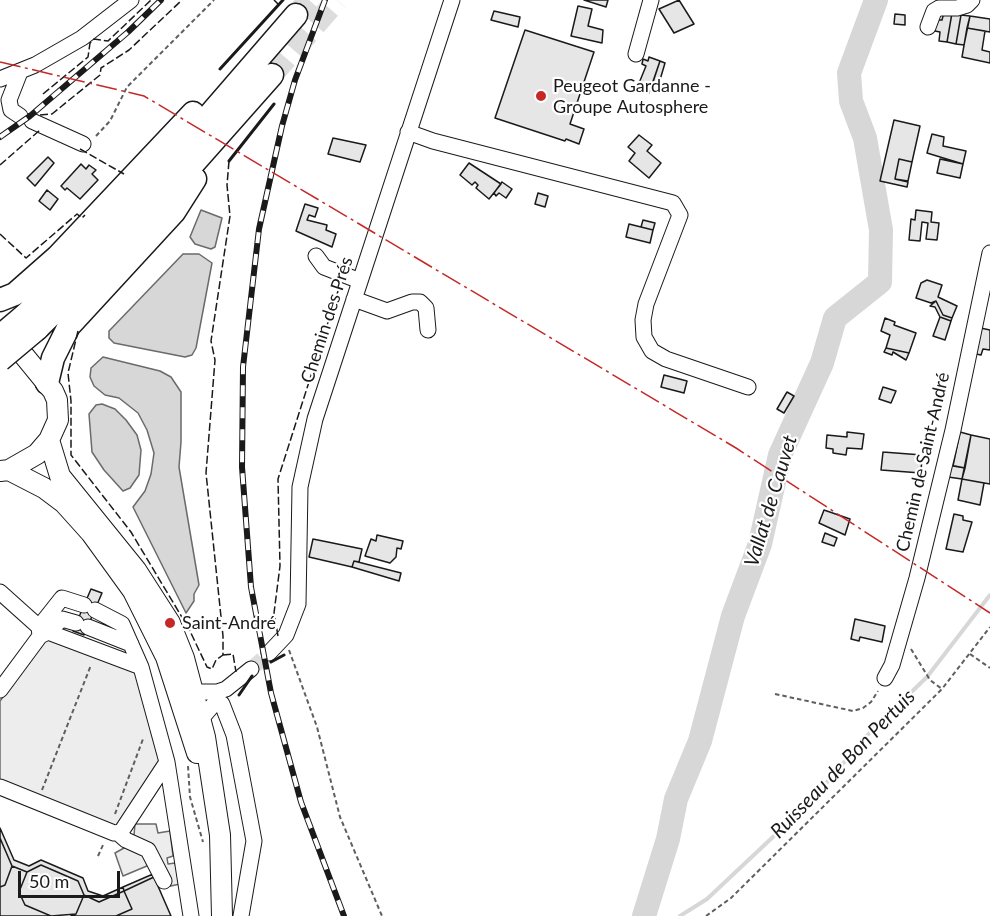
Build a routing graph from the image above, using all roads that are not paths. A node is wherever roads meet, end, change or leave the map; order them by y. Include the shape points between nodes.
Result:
1 (130, 0) edge
2 (452, 0) edge
3 (651, 0) edge
4 (972, 0) edge
5 (296, 15) tunnel mouth
6 (928, 27) dead end
7 (278, 36) junction
8 (636, 54) dead end
9 (21, 72) junction
10 (272, 75) tunnel mouth
11 (0, 79) edge
12 (237, 115) junction
13 (408, 132) junction
14 (83, 144) road end
15 (990, 252) edge
16 (316, 256) dead end
17 (360, 281) junction
18 (354, 299) junction
19 (0, 300) edge
20 (31, 322) junction
21 (0, 326) edge
22 (428, 330) dead end
23 (0, 336) edge
24 (0, 360) edge
25 (47, 383) junction
26 (748, 387) dead end
27 (50, 440) junction
28 (4, 470) edge
29 (0, 592) edge
30 (42, 632) junction
31 (131, 644) junction
32 (269, 653) tunnel mouth
33 (141, 667) junction
34 (251, 669) tunnel mouth
35 (885, 678) road end
36 (0, 690) edge
37 (195, 692) junction
38 (201, 719) junction
39 (167, 762) junction
40 (0, 788) edge
41 (113, 832) junction
42 (164, 881) dead end
43 (191, 916) edge
44 (222, 916) edge
45 (241, 916) edge

1 - 9 street via 82,38
2 - 13 street, Chemin des Prés
3 - 8 street
4 - 6 street via 957,8 934,11
5 - 7 highway
7 - 19 highway via 183,123 57,257 15,294
7 - 20 highway
9 - 11 street
9 - 14 street via 9,100 11,110
10 - 12 highway
12 - 20 highway via 109,259
12 - 25 highway via 174,212 69,326 56,349
13 - 17 street, Chemin des Prés
13 - 26 street via 673,203 680,215 646,304 644,337 652,351 666,359
15 - 35 street, Chemin de Saint-André via 953,430 919,567
16 - 17 street via 324,267
17 - 18 street, Chemin des Prés
18 - 22 street via 387,311 420,302 426,308
18 - 32 street, Chemin des Prés via 305,457 300,487 298,604 293,622
20 - 23 highway, bridge
20 - 24 highway, bridge
21 - 25 main road
25 - 27 main road via 58,409
27 - 28 main road via 29,460
27 - 37 main road via 60,476 136,570 170,623
28 - 44 main road via 44,488 64,503 109,558 152,625 194,740
29 - 30 street
30 - 31 street via 62,619
30 - 31 street via 62,598 122,624
30 - 33 street
30 - 36 street
31 - 33 street
33 - 39 street
34 - 37 street via 226,689
37 - 38 main road
38 - 44 main road via 220,835
38 - 45 street via 213,705 222,704 234,735 254,840
39 - 41 street via 121,832
39 - 43 street
40 - 41 street
41 - 42 street via 148,850

